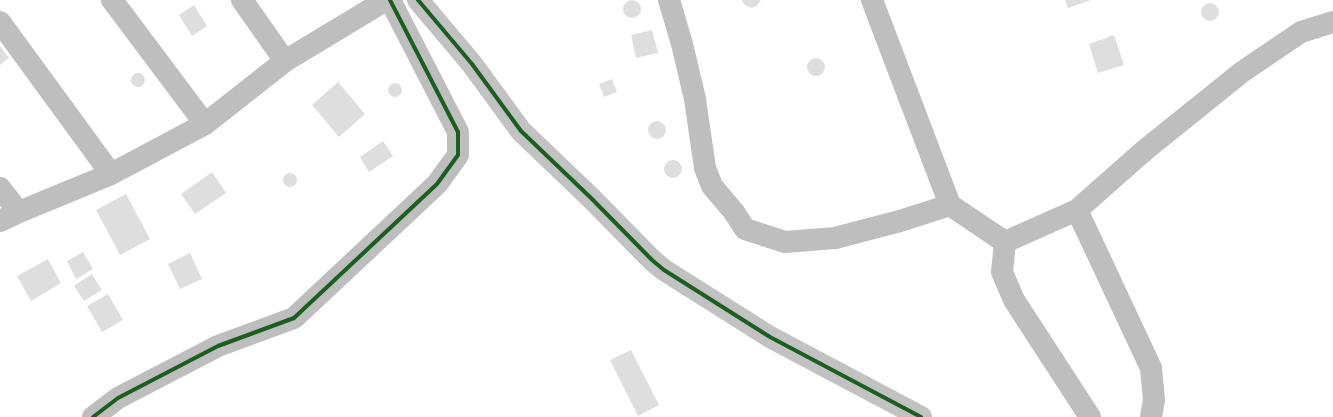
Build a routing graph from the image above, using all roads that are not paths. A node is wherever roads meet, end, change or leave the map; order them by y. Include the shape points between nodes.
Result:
1 (112, 0) edge
2 (242, 0) edge
3 (386, 0) edge
4 (390, 0) edge
5 (418, 0) edge
6 (669, 0) edge
7 (872, 0) edge
8 (0, 22) edge
9 (1333, 22) edge
10 (285, 61) junction
11 (205, 124) junction
12 (111, 174) junction
13 (0, 188) edge
14 (950, 205) junction
15 (1077, 210) junction
16 (9, 217) edge
17 (1005, 242) junction
18 (93, 417) edge
19 (922, 417) edge
20 (1090, 417) edge
21 (1151, 417) edge

1 - 11 street
2 - 10 street
3 - 10 street
4 - 18 street via 458,132 458,155 442,178 294,318 218,346 118,398
5 - 19 street via 472,64 521,131 664,270 770,338
6 - 14 street via 695,99 706,168 712,186 746,229 785,242 835,238
7 - 14 street
8 - 12 street
9 - 15 street via 1301,32 1242,72 1145,150
10 - 11 street
11 - 12 street
12 - 16 street
13 - 16 street
14 - 17 street
15 - 17 street
15 - 21 street via 1151,368 1154,400
17 - 20 street via 1002,272 1014,300

